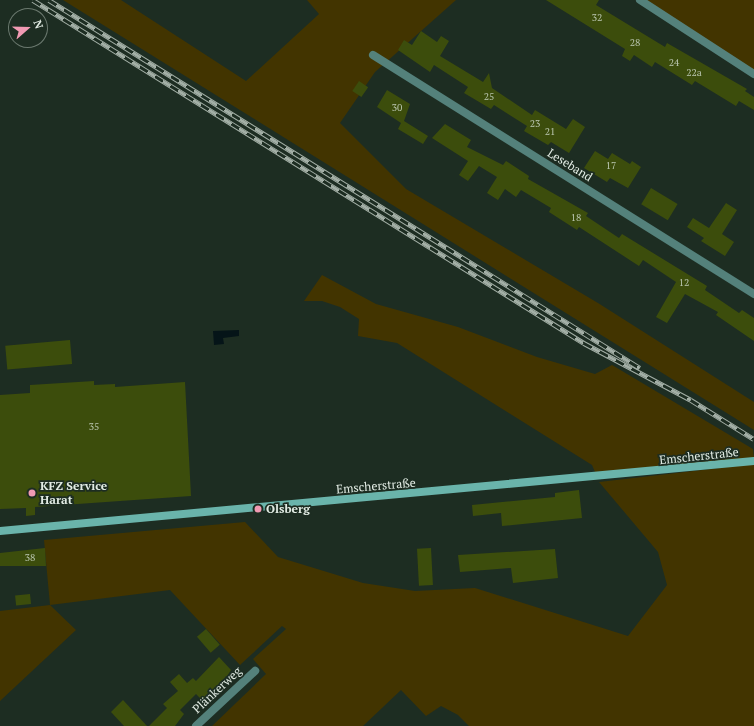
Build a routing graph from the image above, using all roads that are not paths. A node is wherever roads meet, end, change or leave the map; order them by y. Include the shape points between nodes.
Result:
1 (640, 0) edge
2 (373, 55) dead end
3 (754, 74) edge
4 (754, 294) edge
5 (754, 461) edge
6 (0, 532) edge
7 (255, 671) dead end
8 (196, 726) edge

1 - 3 street
2 - 4 street, Leseband
5 - 6 street, Emscherstraße
7 - 8 street, Plänkerweg

